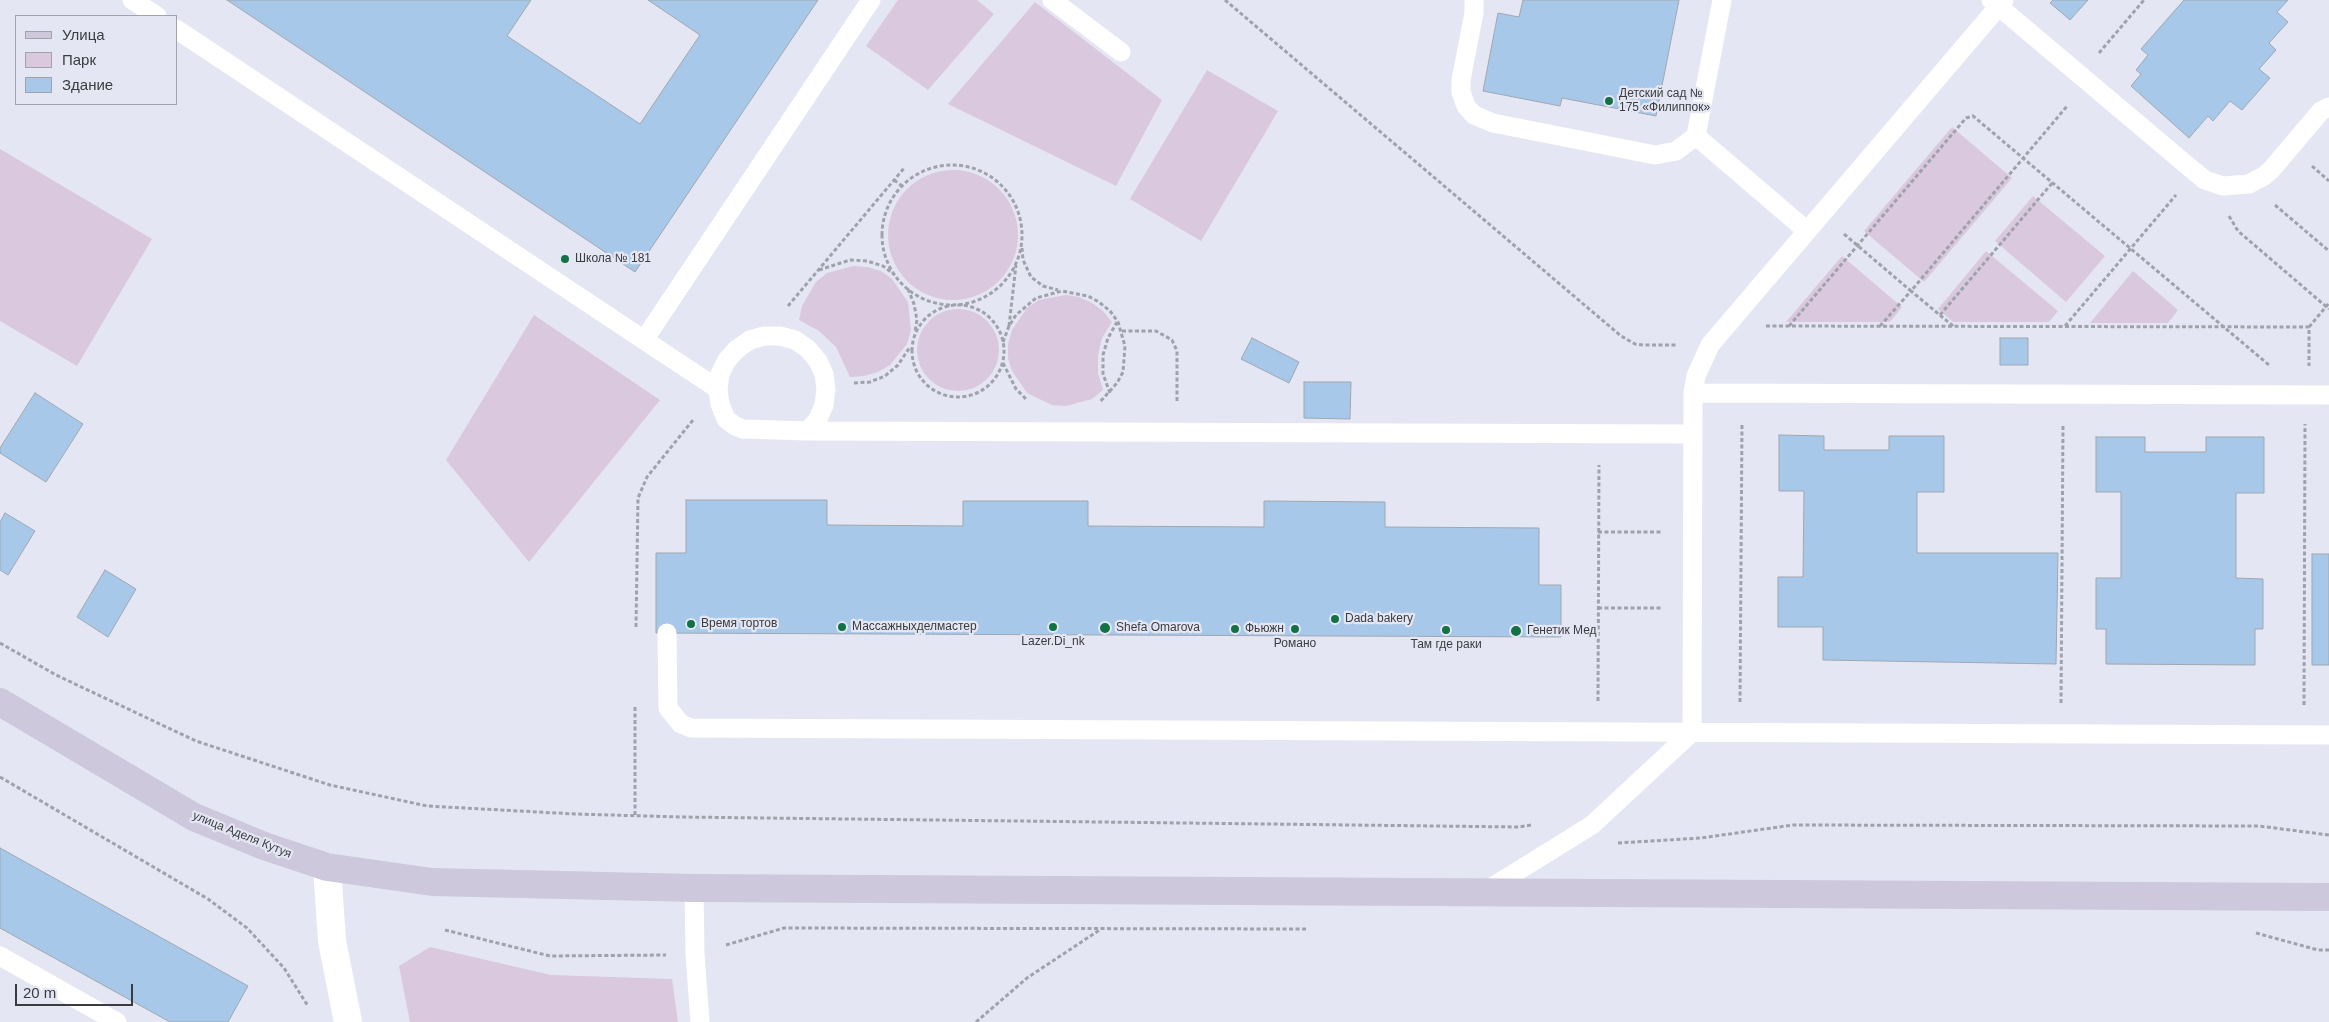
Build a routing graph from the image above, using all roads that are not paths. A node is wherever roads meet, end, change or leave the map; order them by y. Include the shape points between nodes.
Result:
1 (132, 0) edge
2 (872, 0) edge
3 (1052, 0) edge
4 (1474, 0) edge
5 (1722, 0) edge
6 (1998, 2) edge
7 (155, 15) edge
8 (178, 30) edge
9 (1121, 52) dead end
10 (2329, 107) edge
11 (1696, 136) junction
12 (1807, 231) junction
13 (644, 340) junction
14 (718, 389) junction
15 (1693, 393) junction
16 (2329, 395) edge
17 (808, 431) junction
18 (1693, 434) junction
19 (667, 633) dead end
20 (0, 702) edge
21 (1692, 732) junction
22 (2329, 735) edge
23 (327, 867) junction
24 (694, 888) junction
25 (1482, 893) junction
26 (2323, 899) edge
27 (0, 956) edge
28 (117, 1022) edge
29 (348, 1022) edge
30 (700, 1022) edge

1 - 7 lane
2 - 13 lane
3 - 9 lane
4 - 11 lane via 1461,80 1466,106 1474,115 1493,123 1655,155 1676,152
5 - 11 lane
6 - 10 lane via 2195,172 2205,180 2223,186 2249,184 2272,170 2321,112
6 - 12 lane
8 - 13 lane
11 - 12 lane
12 - 15 lane via 1710,345 1699,367
13 - 14 lane
14 - 17 lane via 726,419 735,426 749,430
14 - 17 lane via 720,374 727,360 750,340 764,336 795,340 818,360 824,374 824,405
15 - 16 lane
15 - 18 lane
17 - 18 lane
18 - 21 lane
19 - 21 lane via 668,708 681,724 691,728
20 - 23 main road, улица Аделя Кутуя via 194,817 264,846
21 - 22 lane
21 - 25 lane via 1592,825
23 - 24 main road, улица Аделя Кутуя via 449,884
23 - 29 street via 332,941
24 - 25 main road, улица Аделя Кутуя
24 - 30 lane
25 - 26 main road, улица Аделя Кутуя
27 - 28 lane

